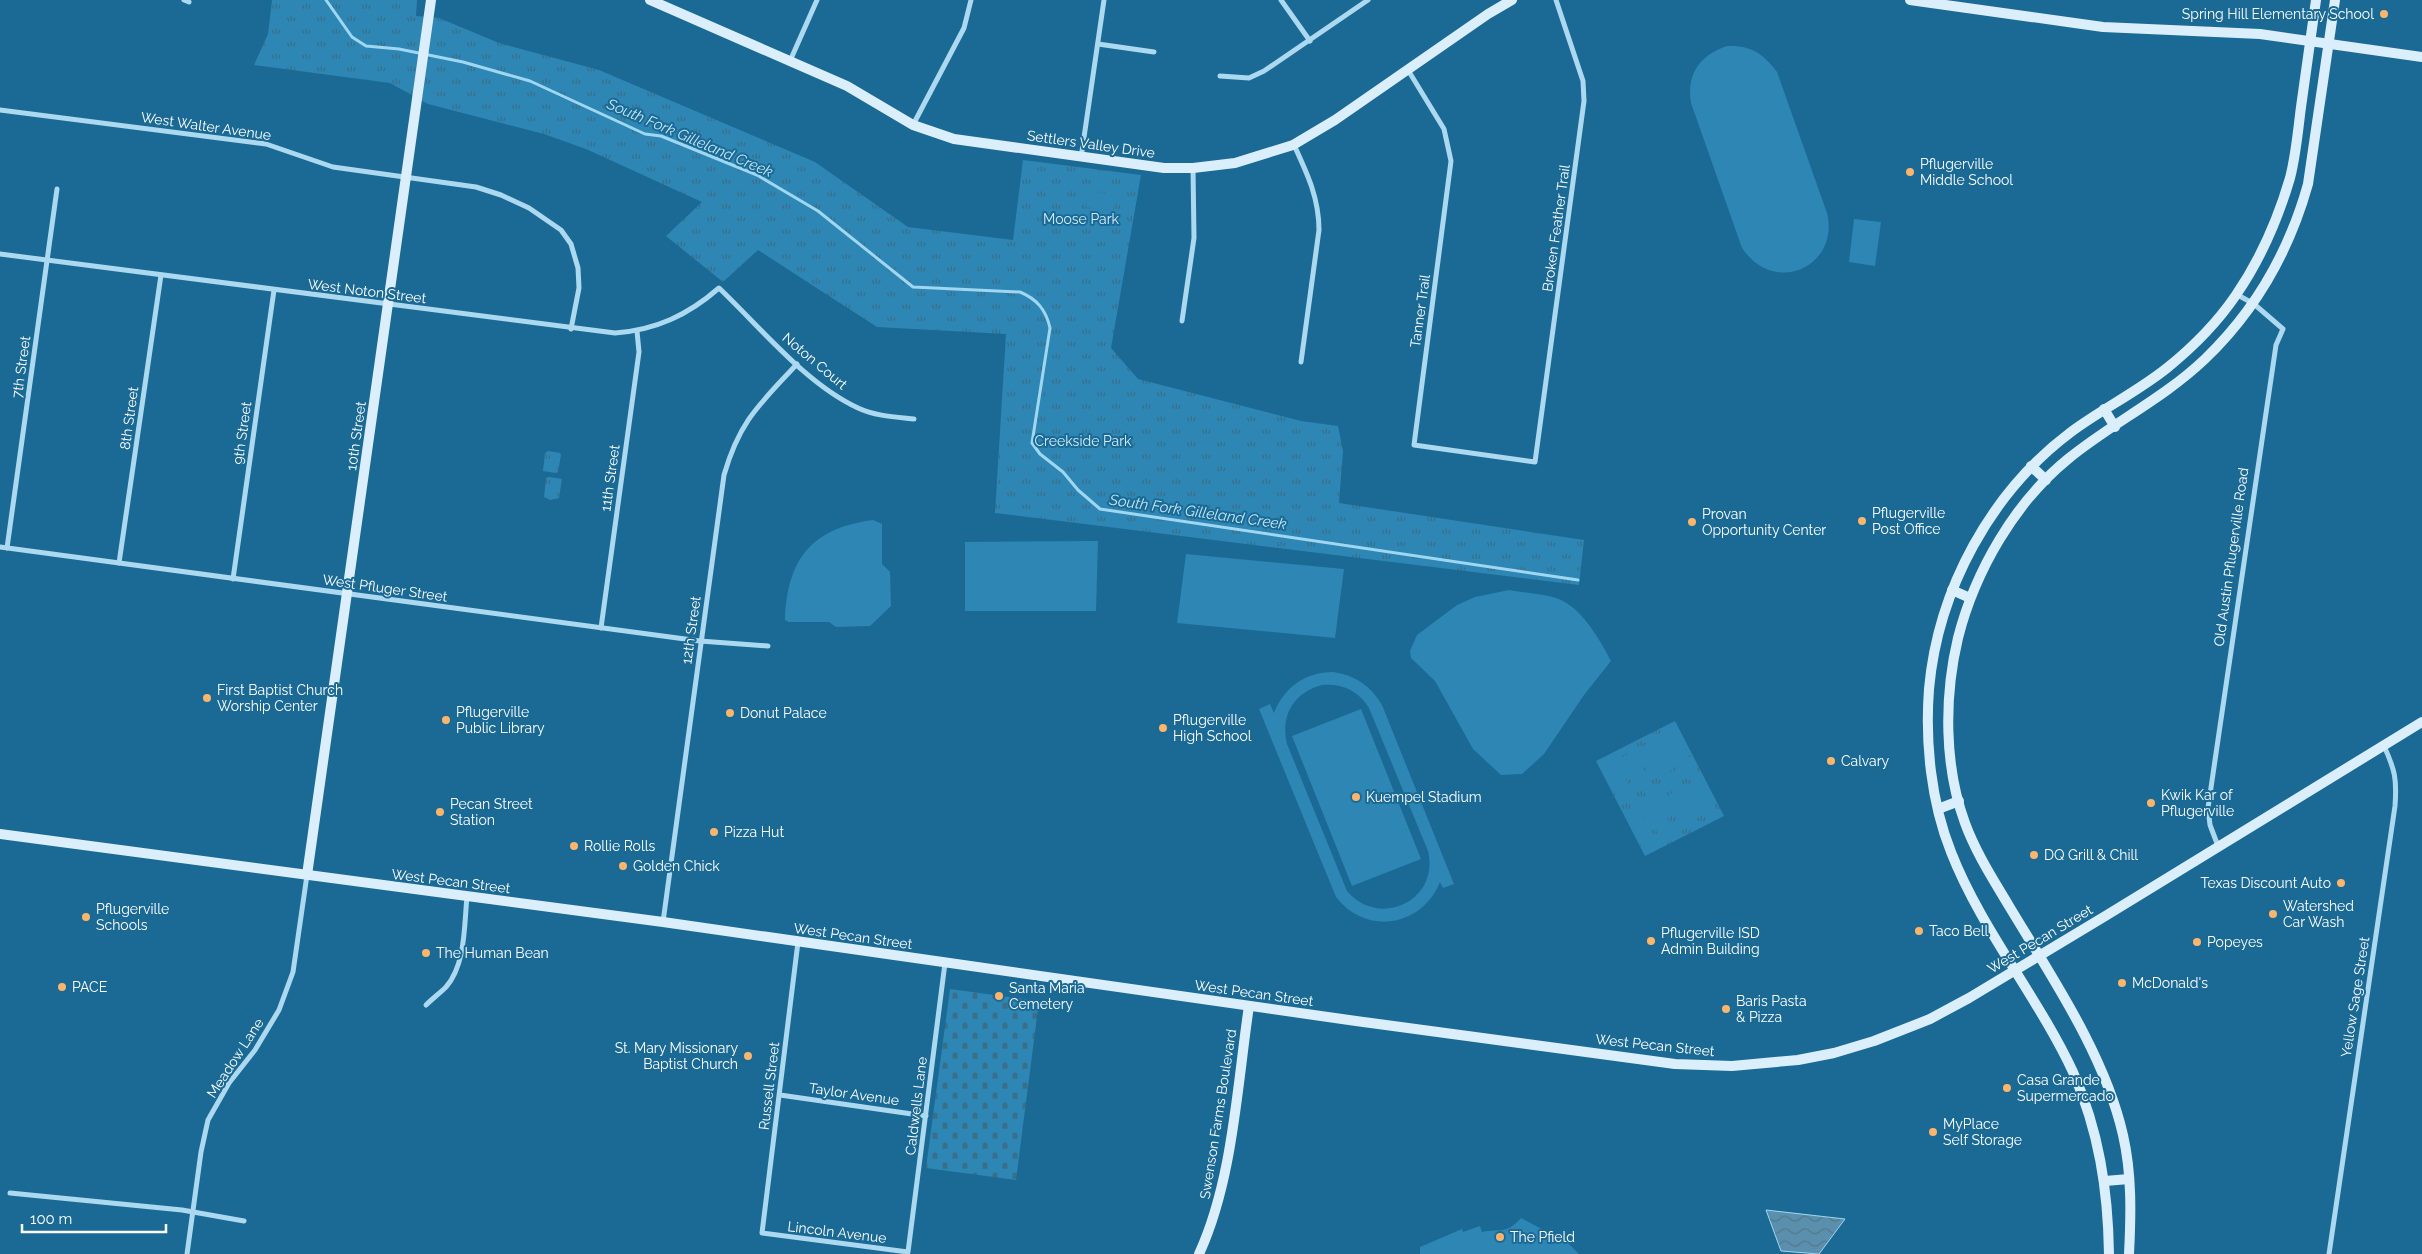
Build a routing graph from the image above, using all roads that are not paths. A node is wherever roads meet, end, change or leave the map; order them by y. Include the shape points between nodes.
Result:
1 (431, 0) edge
2 (817, 0) edge
3 (971, 0) edge
4 (1104, 0) edge
5 (1282, 0) edge
6 (1368, 0) edge
7 (1512, 0) edge
8 (1556, 0) edge
9 (1910, 0) edge
10 (2316, 0) edge
11 (2335, 0) edge
12 (656, 1) edge
13 (2307, 40) junction
14 (1310, 41) junction
15 (1098, 44) junction
16 (2331, 44) junction
17 (1154, 52) dead end
18 (2422, 57) edge
19 (790, 61) junction
20 (1408, 70) junction
21 (1220, 76) dead end
22 (0, 110) edge
23 (913, 126) junction
24 (1294, 145) junction
25 (1081, 158) junction
26 (1193, 168) junction
27 (406, 178) junction
28 (57, 189) dead end
29 (0, 254) edge
30 (47, 260) junction
31 (161, 275) junction
32 (720, 288) joint
33 (274, 290) junction
34 (2236, 294) junction
35 (2254, 304) junction
36 (388, 305) junction
37 (1182, 321) dead end
38 (570, 329) junction
39 (637, 332) junction
40 (1301, 362) dead end
41 (797, 364) junction
42 (2104, 410) junction
43 (914, 419) dead end
44 (2115, 427) junction
45 (1535, 462) joint
46 (2031, 466) junction
47 (2046, 480) junction
48 (0, 548) edge
49 (7, 548) junction
50 (119, 564) junction
51 (233, 579) junction
52 (1952, 590) junction
53 (347, 594) junction
54 (1970, 598) junction
55 (601, 628) junction
56 (700, 641) junction
57 (768, 646) dead end
58 (2422, 722) edge
59 (2384, 746) junction
60 (1959, 801) junction
61 (1938, 809) junction
62 (0, 834) edge
63 (2218, 846) junction
64 (307, 875) junction
65 (467, 897) junction
66 (663, 922) junction
67 (798, 942) junction
68 (2038, 955) junction
69 (945, 963) junction
70 (2016, 969) junction
71 (426, 1005) dead end
72 (1249, 1006) junction
73 (780, 1095) junction
74 (926, 1116) junction
75 (2129, 1179) junction
76 (2105, 1181) junction
77 (10, 1193) dead end
78 (193, 1212) junction
79 (244, 1221) dead end
80 (762, 1233) joint
81 (908, 1252) joint
82 (187, 1254) edge
83 (1199, 1254) edge
84 (2110, 1254) edge
85 (2129, 1254) edge
86 (2329, 1254) edge

1 - 27 main road, 10th Street
2 - 19 street
3 - 23 street via 964,28
4 - 15 street
5 - 14 street
6 - 14 street
7 - 20 main road, Settlers Valley Drive
8 - 45 street, Broken Feather Trail via 1581,73 1584,101
9 - 13 main road via 2103,27 2214,31
10 - 13 main road
11 - 16 main road
12 - 19 main road, Settlers Valley Drive
13 - 16 main road
13 - 34 main road via 2290,177 2258,260
14 - 21 street via 1249,78
15 - 17 street
15 - 25 street
16 - 18 main road
16 - 35 main road via 2312,162 2300,212 2273,273
19 - 23 main road, Settlers Valley Drive via 847,86
20 - 24 main road, Settlers Valley Drive
20 - 45 street, Tanner Trail via 1444,128 1451,161 1414,445
22 - 27 street, West Walter Avenue via 266,144 333,168
23 - 25 main road, Settlers Valley Drive via 954,139
24 - 26 main road, Settlers Valley Drive via 1235,163
24 - 40 street via 1313,188 1319,215
25 - 26 main road, Settlers Valley Drive via 1164,168
26 - 37 street via 1194,238
27 - 36 main road, 10th Street
27 - 38 street, West Walter Avenue via 493,192 529,208 561,230 572,244 578,268 578,288
28 - 30 street, 7th Street
29 - 30 street, West Noton Street
30 - 31 street, West Noton Street
30 - 49 street, 7th Street
31 - 33 street, West Noton Street
31 - 50 street, 8th Street
32 - 39 street, West Noton Street via 681,316
32 - 41 street, Noton Court
33 - 36 street, West Noton Street
33 - 51 street, 9th Street
34 - 35 street, Old Austin Pflugerville Road
34 - 42 main road via 2214,324 2165,370
35 - 44 main road via 2206,359 2180,382
35 - 63 street, Old Austin Pflugerville Road via 2283,329 2276,345 2208,808
36 - 38 street, West Noton Street
36 - 53 main road, 10th Street
38 - 39 street, West Noton Street
39 - 55 street, 11th Street via 639,352
41 - 43 street, Noton Court via 830,393 859,409
41 - 56 street, 12th Street via 755,409 731,451 724,475
42 - 44 main road
42 - 46 main road
44 - 47 main road via 2067,460
46 - 47 main road
46 - 52 main road via 1984,527
47 - 54 main road via 1999,541
48 - 49 street, West Pfluger Street
49 - 50 street, West Pfluger Street
50 - 51 street, West Pfluger Street
51 - 53 street, West Pfluger Street
52 - 54 main road
52 - 61 main road via 1940,630 1929,689 1930,758
53 - 55 street, West Pfluger Street
53 - 64 main road, 10th Street
54 - 60 main road via 1958,637 1950,688 1950,749
55 - 56 street, West Pfluger Street
56 - 57 street, West Pfluger Street
56 - 66 street, 12th Street
58 - 59 main road, West Pecan Street
59 - 63 main road, West Pecan Street
59 - 86 street, Yellow Sage Street via 2394,769 2395,806
60 - 61 main road
60 - 68 main road via 1980,857
61 - 70 main road via 1960,874
62 - 64 main road, West Pecan Street
63 - 68 main road, West Pecan Street
64 - 65 main road, West Pecan Street
64 - 78 street, Meadow Lane via 293,972 279,1010 255,1050 228,1084 208,1120
65 - 66 main road, West Pecan Street
65 - 71 street via 456,972
66 - 67 main road, West Pecan Street
67 - 69 main road, West Pecan Street
67 - 73 street, Russell Street
68 - 70 main road, West Pecan Street
68 - 75 main road via 2076,1021 2107,1087 2123,1136
69 - 72 main road, West Pecan Street
69 - 74 street, Caldwells Lane
70 - 72 main road, West Pecan Street via 1930,1019 1874,1041 1798,1060 1732,1066 1675,1064
70 - 76 main road via 2073,1073 2098,1142
72 - 83 main road, Swenson Farms Boulevard via 1225,1171 1218,1204
73 - 74 street, Taylor Avenue
73 - 80 street, Russell Street
74 - 81 street, Caldwells Lane
75 - 76 main road
75 - 85 main road
76 - 84 main road
77 - 78 street
78 - 79 street
78 - 82 street, Meadow Lane
80 - 81 street, Lincoln Avenue

